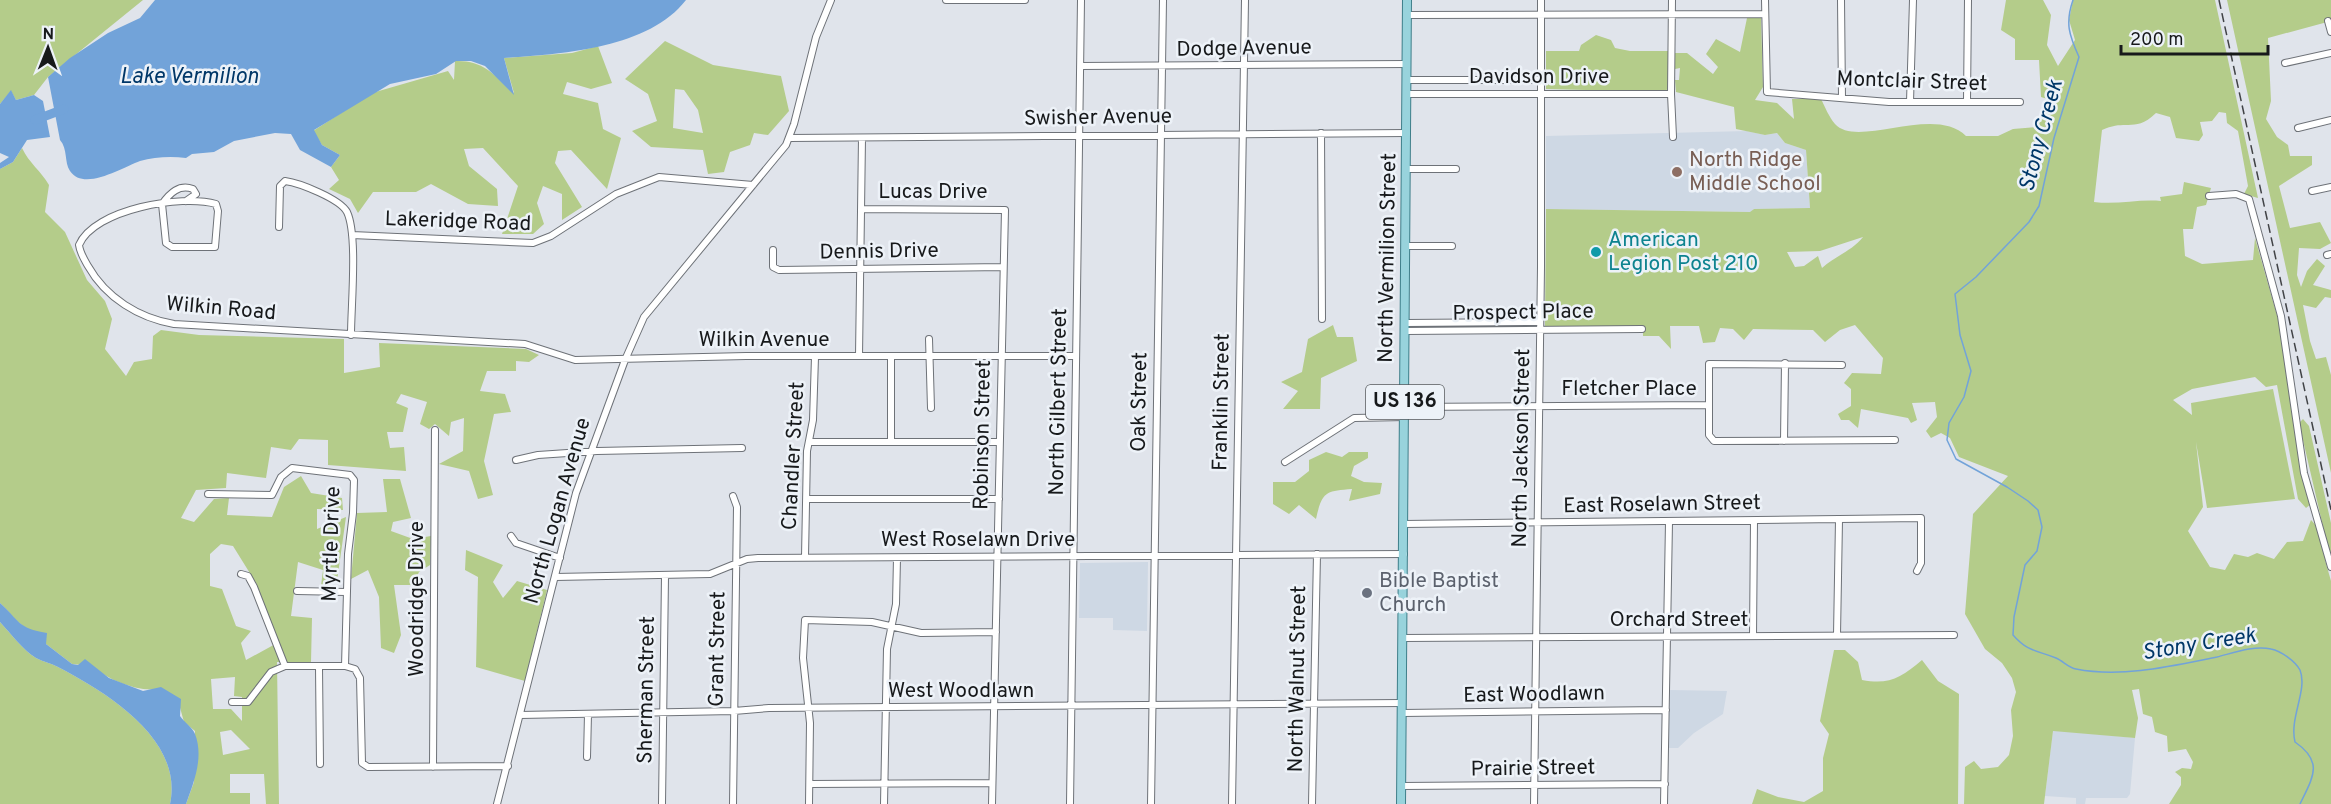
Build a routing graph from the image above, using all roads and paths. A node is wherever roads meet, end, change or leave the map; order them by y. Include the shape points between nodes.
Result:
1 (831, 0) edge
2 (946, 0) edge
3 (1025, 0) edge
4 (1081, 0) edge
5 (1163, 0) edge
6 (1245, 0) edge
7 (1407, 0) edge
8 (1541, 0) edge
9 (1672, 0) edge
10 (1765, 0) edge
11 (1841, 0) edge
12 (1913, 0) edge
13 (1968, 0) edge
14 (1673, 13) junction
15 (1541, 14) junction
16 (1765, 14) junction
17 (1407, 15) junction
18 (2328, 21) dead end
19 (2331, 32) edge
20 (2331, 53) edge
21 (2285, 63) dead end
22 (1407, 64) junction
23 (1245, 65) junction
24 (1080, 66) junction
25 (1162, 66) junction
26 (1407, 80) junction
27 (1541, 80) junction
28 (1541, 93) junction
29 (1407, 94) junction
30 (1671, 94) junction
31 (1842, 98) junction
32 (1967, 101) junction
33 (1910, 102) junction
34 (2020, 102) dead end
35 (2331, 120) edge
36 (2298, 128) dead end
37 (1321, 133) junction
38 (1407, 133) junction
39 (1160, 134) junction
40 (1243, 134) junction
41 (1079, 135) junction
42 (1673, 137) dead end
43 (789, 138) junction
44 (862, 138) junction
45 (1407, 169) junction
46 (1455, 169) dead end
47 (753, 185) junction
48 (2331, 187) edge
49 (2312, 191) dead end
50 (2209, 196) dead end
51 (186, 201) junction
52 (162, 204) junction
53 (861, 209) junction
54 (1005, 210) joint
55 (279, 227) dead end
56 (352, 235) junction
57 (1407, 246) junction
58 (1452, 246) dead end
59 (773, 250) dead end
60 (1003, 267) junction
61 (860, 269) junction
62 (1322, 319) dead end
63 (1540, 326) junction
64 (1406, 327) junction
65 (1642, 329) dead end
66 (351, 334) junction
67 (929, 339) dead end
68 (456, 341) joint
69 (1002, 355) junction
70 (891, 356) junction
71 (930, 356) junction
72 (1076, 356) junction
73 (815, 357) junction
74 (859, 357) junction
75 (625, 360) junction
76 (1785, 363) junction
77 (1842, 365) dead end
78 (1709, 405) junction
79 (1539, 406) junction
80 (1405, 407) junction
81 (931, 408) dead end
82 (1405, 417) junction
83 (435, 430) dead end
84 (1894, 440) dead end
85 (1784, 441) junction
86 (809, 442) junction
87 (891, 442) junction
88 (999, 442) junction
89 (742, 448) dead end
90 (590, 452) junction
91 (516, 460) dead end
92 (1285, 462) dead end
93 (207, 494) dead end
94 (733, 496) dead end
95 (807, 499) junction
96 (999, 499) junction
97 (1839, 520) junction
98 (1754, 521) junction
99 (1669, 522) junction
100 (1538, 523) junction
101 (1404, 524) junction
102 (511, 536) dead end
103 (1317, 554) junction
104 (1404, 554) junction
105 (1236, 555) junction
106 (998, 556) junction
107 (1073, 556) junction
108 (1155, 556) junction
109 (805, 557) junction
110 (560, 558) junction
111 (897, 558) junction
112 (737, 562) junction
113 (2331, 567) edge
114 (1917, 571) dead end
115 (241, 573) dead end
116 (665, 576) junction
117 (555, 577) junction
118 (297, 591) dead end
119 (346, 592) junction
120 (891, 626) junction
121 (996, 632) junction
122 (1837, 635) junction
123 (1954, 635) dead end
124 (1753, 636) junction
125 (1537, 637) junction
126 (1667, 637) junction
127 (1403, 638) junction
128 (285, 666) junction
129 (345, 666) junction
130 (319, 667) junction
131 (232, 702) dead end
132 (1402, 703) junction
133 (1315, 704) junction
134 (1152, 705) junction
135 (1234, 705) junction
136 (1072, 706) junction
137 (995, 707) junction
138 (809, 708) junction
139 (886, 708) junction
140 (1666, 710) junction
141 (734, 711) junction
142 (1535, 712) junction
143 (663, 713) junction
144 (1402, 713) junction
145 (588, 714) junction
146 (520, 715) junction
147 (587, 757) dead end
148 (320, 764) dead end
149 (508, 766) junction
150 (433, 767) junction
151 (992, 783) junction
152 (810, 784) junction
153 (884, 784) junction
154 (1665, 784) junction
155 (1534, 785) junction
156 (1402, 786) junction
157 (497, 804) edge
158 (662, 804) edge
159 (733, 804) edge
160 (809, 804) edge
161 (884, 804) edge
162 (992, 804) edge
163 (1070, 804) edge
164 (1151, 804) edge
165 (1232, 804) edge
166 (1312, 804) edge
167 (1401, 804) edge
168 (1534, 804) edge
169 (1664, 804) edge

1 - 43 street, North Logan Avenue via 816,37
2 - 3 street
4 - 24 street, North Gilbert Street
5 - 25 street, Oak Street
6 - 23 street, Franklin Street
7 - 17 main road, North Vermilion Street / US 136
8 - 15 street, North Jackson Street
9 - 14 street
10 - 16 street
11 - 31 street
12 - 33 street
13 - 32 street
14 - 15 street
14 - 16 street
14 - 30 street
15 - 17 street
15 - 27 street, North Jackson Street
16 - 31 street, Montclair Street via 1767,92
17 - 22 main road, North Vermilion Street / US 136
18 - 19 street
20 - 21 street
22 - 23 street, Dodge Avenue
22 - 26 main road, North Vermilion Street / US 136
23 - 25 street, Dodge Avenue
23 - 40 street, Franklin Street
24 - 25 street, Dodge Avenue
24 - 41 street, North Gilbert Street
25 - 39 street, Oak Street
26 - 27 street, Davidson Drive
26 - 29 main road, North Vermilion Street / US 136
27 - 28 street, North Jackson Street
28 - 29 street, Davidson Drive
28 - 30 street, Davidson Drive
28 - 63 street, North Jackson Street
29 - 38 main road, North Vermilion Street / US 136
30 - 42 street
31 - 33 street, Montclair Street
32 - 33 street, Montclair Street
32 - 34 street, Montclair Street
35 - 36 street
37 - 38 street, Swisher Avenue
37 - 40 street, Swisher Avenue
37 - 62 street
38 - 45 main road, North Vermilion Street / US 136
39 - 40 street, Swisher Avenue
39 - 41 street, Swisher Avenue
39 - 108 street, Oak Street
40 - 105 street, Franklin Street
41 - 44 street, Swisher Avenue
41 - 72 street, North Gilbert Street
43 - 44 street, Swisher Avenue
43 - 47 street, North Logan Avenue
44 - 53 street
45 - 46 street
45 - 57 main road, North Vermilion Street / US 136
47 - 56 street, Lakeridge Road via 659,177 616,194 551,236 533,243
47 - 75 street, North Logan Avenue via 644,317
48 - 49 street
50 - 113 street via 2236,194 2249,199 2281,316 2304,473
51 - 52 street
51 - 52 street via 196,194 184,187
51 - 52 street via 216,204 215,247 169,246 163,230
52 - 66 street, Wilkin Road via 108,217 79,245 97,280 129,308 150,319 184,326
53 - 54 street, Lucas Drive
53 - 61 street
54 - 60 street, Robinson Street
55 - 56 street via 280,186 289,182 342,205
56 - 66 street
57 - 58 street
57 - 64 main road, North Vermilion Street / US 136
59 - 61 street, Dennis Drive via 773,267 779,270
60 - 61 street, Dennis Drive
60 - 69 street, Robinson Street
61 - 74 street
63 - 64 street, Prospect Place
63 - 65 street, Prospect Place
63 - 79 street, North Jackson Street
64 - 80 main road, North Vermilion Street / US 136
66 - 68 street, Wilkin Road
67 - 71 street
68 - 75 street, Wilkin Avenue via 530,345 574,360
69 - 71 street, Wilkin Avenue
69 - 72 street, Wilkin Avenue
69 - 88 street, Robinson Street
70 - 71 street, Wilkin Avenue
70 - 74 street, Wilkin Avenue
70 - 87 street
71 - 81 street
72 - 107 street, North Gilbert Street
73 - 74 street, Wilkin Avenue
73 - 75 street, Wilkin Avenue
73 - 86 street, Chandler Street
75 - 90 street, North Logan Avenue
76 - 77 street
76 - 78 street via 1710,364
76 - 85 street
78 - 79 street, Fletcher Place
78 - 85 street via 1709,435 1714,441
79 - 80 street, Fletcher Place
79 - 100 street, North Jackson Street
80 - 82 main road, North Vermilion Street / US 136
82 - 92 street via 1354,418
82 - 101 main road, North Vermilion Street / US 136
83 - 150 street, Woodridge Drive
84 - 85 street
86 - 87 street
86 - 95 street, Chandler Street
87 - 88 street
88 - 96 street, Robinson Street
89 - 90 street
90 - 91 street
90 - 110 street, North Logan Avenue
93 - 119 street, Myrtle Drive via 272,495 284,474 296,467 350,475 354,480 353,513
94 - 112 street, Grant Street via 737,507
95 - 96 street
95 - 109 street, Chandler Street
96 - 106 street, Robinson Street
97 - 98 street, East Roselawn Street
97 - 114 street, East Roselawn Street via 1921,518 1921,563
97 - 122 street
98 - 99 street, East Roselawn Street
98 - 124 street
99 - 100 street, East Roselawn Street
99 - 126 street
100 - 101 street, East Roselawn Street
100 - 125 street, North Jackson Street
101 - 104 main road, North Vermilion Street / US 136
102 - 110 street via 516,543
103 - 104 street, West Roselawn Drive
103 - 105 street, West Roselawn Drive
103 - 133 street, North Walnut Street
104 - 127 main road, North Vermilion Street / US 136
105 - 108 street, West Roselawn Drive
105 - 135 street, Franklin Street
106 - 107 street, West Roselawn Drive
106 - 111 street, West Roselawn Drive
106 - 121 street, Robinson Street
107 - 108 street, West Roselawn Drive
107 - 136 street, North Gilbert Street
108 - 134 street, Oak Street
109 - 111 street, West Roselawn Drive
109 - 112 street, West Roselawn Drive
110 - 117 street, North Logan Avenue
111 - 120 street
112 - 116 street, West Roselawn Drive via 710,574
112 - 141 street, Grant Street
115 - 128 street via 248,576 254,587
116 - 117 street, West Roselawn Drive
116 - 143 street, Sherman Street
117 - 146 street, North Logan Avenue
118 - 119 street
119 - 129 street, Myrtle Drive
120 - 121 street via 921,633
120 - 138 street via 860,621 805,621 803,658
120 - 139 street
121 - 137 street, Robinson Street
122 - 123 street, Orchard Street
122 - 124 street, Orchard Street
124 - 126 street, Orchard Street
125 - 126 street, Orchard Street
125 - 127 street, Orchard Street
125 - 142 street, North Jackson Street
126 - 140 street
127 - 132 main road, North Vermilion Street / US 136
128 - 130 street
128 - 131 street via 270,672 248,702
129 - 130 street
129 - 150 street via 355,669 360,678 362,763 368,767
130 - 148 street
132 - 133 street, West Woodlawn
132 - 144 main road, North Vermilion Street / US 136
133 - 135 street, West Woodlawn
133 - 166 street, North Walnut Street
134 - 135 street, West Woodlawn
134 - 136 street, West Woodlawn
134 - 164 street, Oak Street
135 - 165 street, Franklin Street
136 - 137 street, West Woodlawn
136 - 163 street, North Gilbert Street
137 - 139 street, West Woodlawn
137 - 151 street, Robinson Street
138 - 139 street, West Woodlawn
138 - 141 street, West Woodlawn
138 - 152 street
139 - 153 street
140 - 142 street, East Woodlawn
140 - 154 street
141 - 143 street, West Woodlawn
141 - 159 street, Grant Street
142 - 144 street, East Woodlawn
142 - 155 street, North Jackson Street
143 - 145 street, West Woodlawn
143 - 158 street, Sherman Street
144 - 156 main road, North Vermilion Street / US 136
145 - 146 street, West Woodlawn
145 - 147 street
146 - 149 street, North Logan Avenue
149 - 150 street
149 - 157 street, North Logan Avenue
151 - 153 street
151 - 162 street, Robinson Street
152 - 153 street
152 - 160 street
153 - 161 street
154 - 155 street, Prairie Street
154 - 169 street
155 - 156 street, Prairie Street
155 - 168 street, North Jackson Street
156 - 167 main road, North Vermilion Street / US 136

